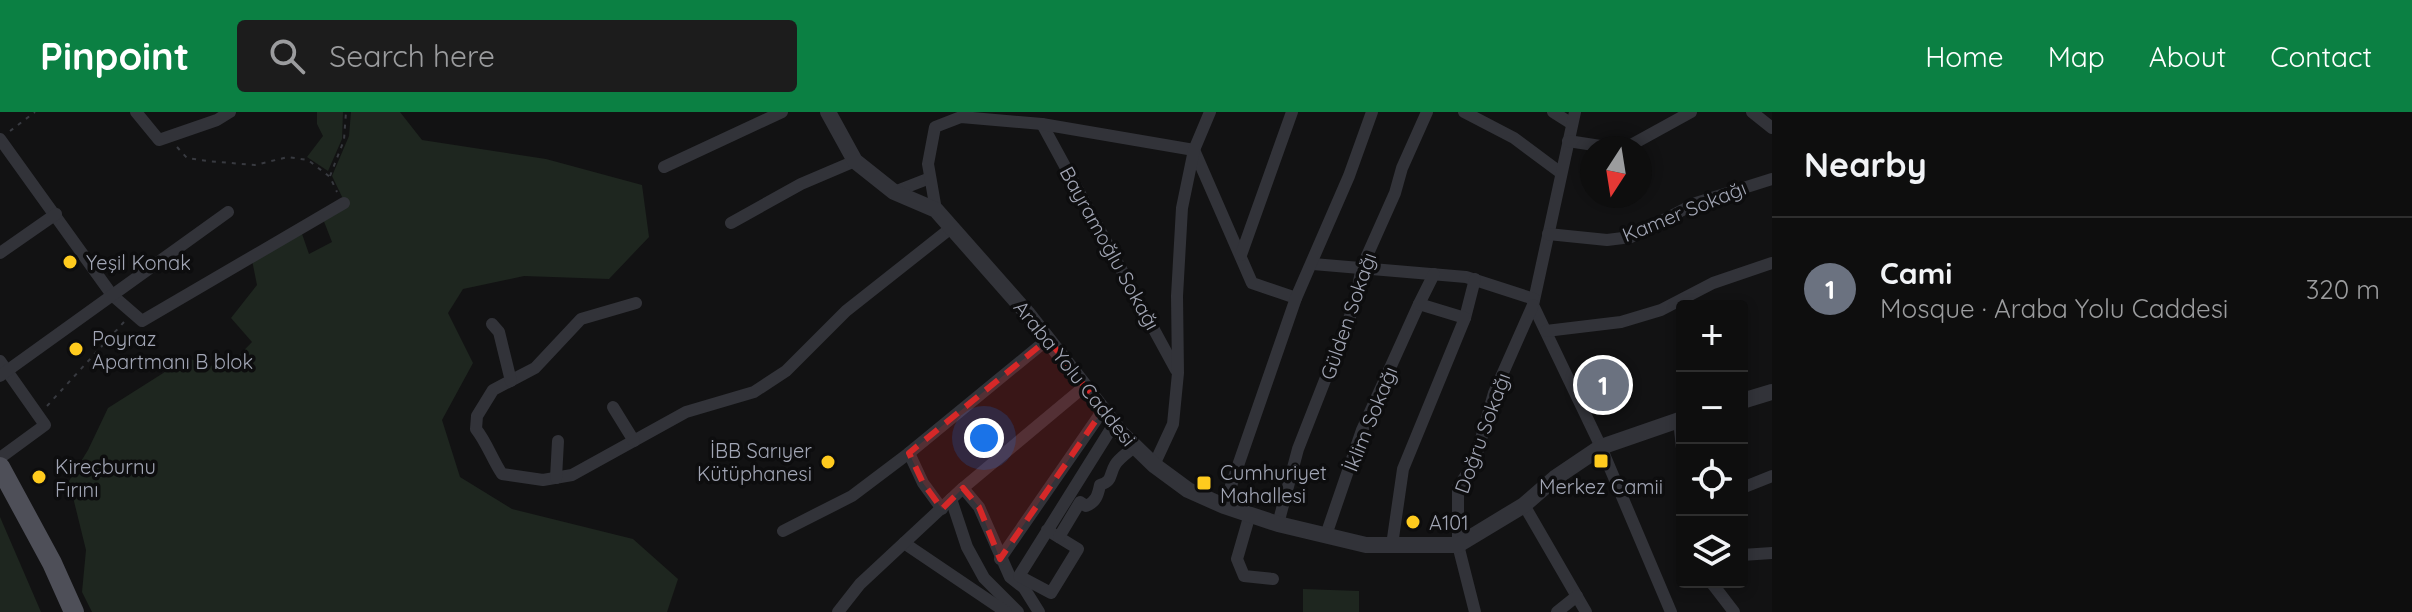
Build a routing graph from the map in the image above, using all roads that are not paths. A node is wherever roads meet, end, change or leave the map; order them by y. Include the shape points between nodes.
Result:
1 (136, 112) edge
2 (230, 112) edge
3 (782, 112) edge
4 (828, 112) edge
5 (1210, 112) edge
6 (1292, 112) edge
7 (1372, 112) edge
8 (1427, 112) edge
9 (1464, 112) edge
10 (1553, 112) edge
11 (1691, 112) edge
12 (1752, 112) edge
13 (960, 115) edge
14 (1574, 118) edge
15 (1042, 124) junction
16 (1772, 128) edge
17 (0, 139) edge
18 (1568, 141) junction
19 (1194, 150) junction
20 (855, 161) junction
21 (664, 167) dead end
22 (1561, 173) junction
23 (930, 178) junction
24 (1772, 179) edge
25 (894, 192) junction
26 (344, 203) road end
27 (936, 210) junction
28 (228, 212) dead end
29 (56, 214) junction
30 (731, 223) dead end
31 (951, 228) junction
32 (1548, 234) junction
33 (0, 253) edge
34 (1241, 255) junction
35 (1772, 263) edge
36 (1313, 264) junction
37 (1362, 267) junction
38 (1434, 274) junction
39 (1475, 279) junction
40 (112, 295) junction
41 (1296, 298) junction
42 (1534, 302) junction
43 (636, 303) dead end
44 (1419, 304) junction
45 (1465, 318) junction
46 (492, 324) dead end
47 (1546, 331) junction
48 (1048, 339) junction
49 (2, 369) edge
50 (1178, 373) junction
51 (511, 381) junction
52 (1085, 386) junction
53 (1772, 392) edge
54 (1748, 399) edge
55 (613, 407) dead end
56 (1103, 410) junction
57 (1676, 421) edge
58 (1114, 424) junction
59 (558, 441) dead end
60 (634, 441) junction
61 (1135, 446) junction
62 (1601, 447) junction
63 (909, 453) junction
64 (0, 458) edge
65 (1154, 465) junction
66 (0, 467) edge
67 (1772, 476) edge
68 (556, 478) junction
69 (1748, 486) edge
70 (963, 488) junction
71 (946, 504) junction
72 (1524, 505) junction
73 (1224, 506) junction
74 (1250, 514) junction
75 (1278, 524) junction
76 (783, 531) dead end
77 (1053, 534) junction
78 (1326, 535) junction
79 (904, 543) junction
80 (1392, 545) junction
81 (1458, 545) junction
82 (1771, 554) edge
83 (1748, 555) edge
84 (1000, 559) junction
85 (1273, 579) dead end
86 (1716, 588) edge
87 (1577, 596) junction
88 (74, 612) edge
89 (838, 612) edge
90 (1006, 612) edge
91 (1018, 612) edge
92 (1039, 612) edge
93 (1475, 612) edge
94 (1557, 612) edge
95 (1586, 612) edge
96 (1671, 612) edge
97 (1734, 612) edge

1 - 2 street via 159,140
3 - 21 street
4 - 20 street, Araba Yolu Caddesi
5 - 19 street
6 - 34 street
7 - 36 street
8 - 37 street, Gülden Sokağı
9 - 22 street via 1514,138
10 - 14 street
11 - 18 street via 1631,145
12 - 16 street
13 - 15 street
13 - 23 street via 935,127
14 - 18 street, Doğru Sokağı
15 - 19 street
15 - 50 street, Bayramoğlu Sokağı
17 - 29 street
18 - 22 street, Doğru Sokağı
19 - 34 street
19 - 50 street via 1182,208
20 - 25 street, Araba Yolu Caddesi
20 - 30 street
22 - 32 street, Doğru Sokağı
23 - 25 street
23 - 27 street
24 - 32 street, Kamer Sokağı via 1696,203 1631,237
25 - 27 street, Araba Yolu Caddesi
26 - 40 street via 142,321
27 - 31 street, Araba Yolu Caddesi
28 - 40 street
29 - 33 street
29 - 40 street
31 - 48 street, Araba Yolu Caddesi
31 - 60 street via 846,311 786,371 754,392 686,412
32 - 42 street, Doğru Sokağı
34 - 41 street via 1252,283
35 - 47 street via 1713,283 1661,310 1621,322
36 - 37 street
36 - 41 street
37 - 38 street
37 - 75 street, Gülden Sokağı via 1354,306 1298,449
38 - 39 street
38 - 44 street, İklim Sokağı
39 - 42 street
39 - 45 street
40 - 49 street
41 - 73 street
42 - 47 street
42 - 81 street, Doğru Sokağı via 1494,393 1474,464 1458,487
43 - 51 street via 581,319 535,368
44 - 45 street
44 - 78 street, İklim Sokağı via 1362,430
45 - 80 street via 1403,469
46 - 51 street via 499,332
47 - 62 street
48 - 52 street, Araba Yolu Caddesi
48 - 63 street
49 - 64 street via 45,425
50 - 65 street via 1173,424
51 - 68 street via 493,390 477,416 476,429 502,474
52 - 56 street, Araba Yolu Caddesi
52 - 70 street
53 - 54 street
55 - 60 street
56 - 58 street, Araba Yolu Caddesi
56 - 84 street
57 - 62 street
58 - 61 street, Araba Yolu Caddesi
58 - 77 street
59 - 68 street
60 - 68 street via 572,475
61 - 65 street, Araba Yolu Caddesi
61 - 77 street via 1115,465 1107,483 1094,482 1098,496 1092,503 1080,502
62 - 72 street
62 - 96 street
63 - 71 street via 923,483
63 - 76 street via 852,496
65 - 73 street, Araba Yolu Caddesi via 1188,490
66 - 88 main road
67 - 69 street
70 - 71 street
70 - 84 street via 979,507
71 - 79 street
71 - 91 street via 984,578
72 - 81 street
72 - 87 street
73 - 74 street, Araba Yolu Caddesi
74 - 75 street, Araba Yolu Caddesi
74 - 85 street via 1237,559 1244,576
75 - 78 street, Araba Yolu Caddesi
77 - 77 street via 1078,549 1051,593 1019,576
78 - 80 street, Araba Yolu Caddesi
79 - 89 street
79 - 90 street
80 - 81 street, Araba Yolu Caddesi
81 - 93 street, Doğru Sokağı
82 - 83 street
84 - 92 street
86 - 97 street
87 - 94 street
87 - 95 street

